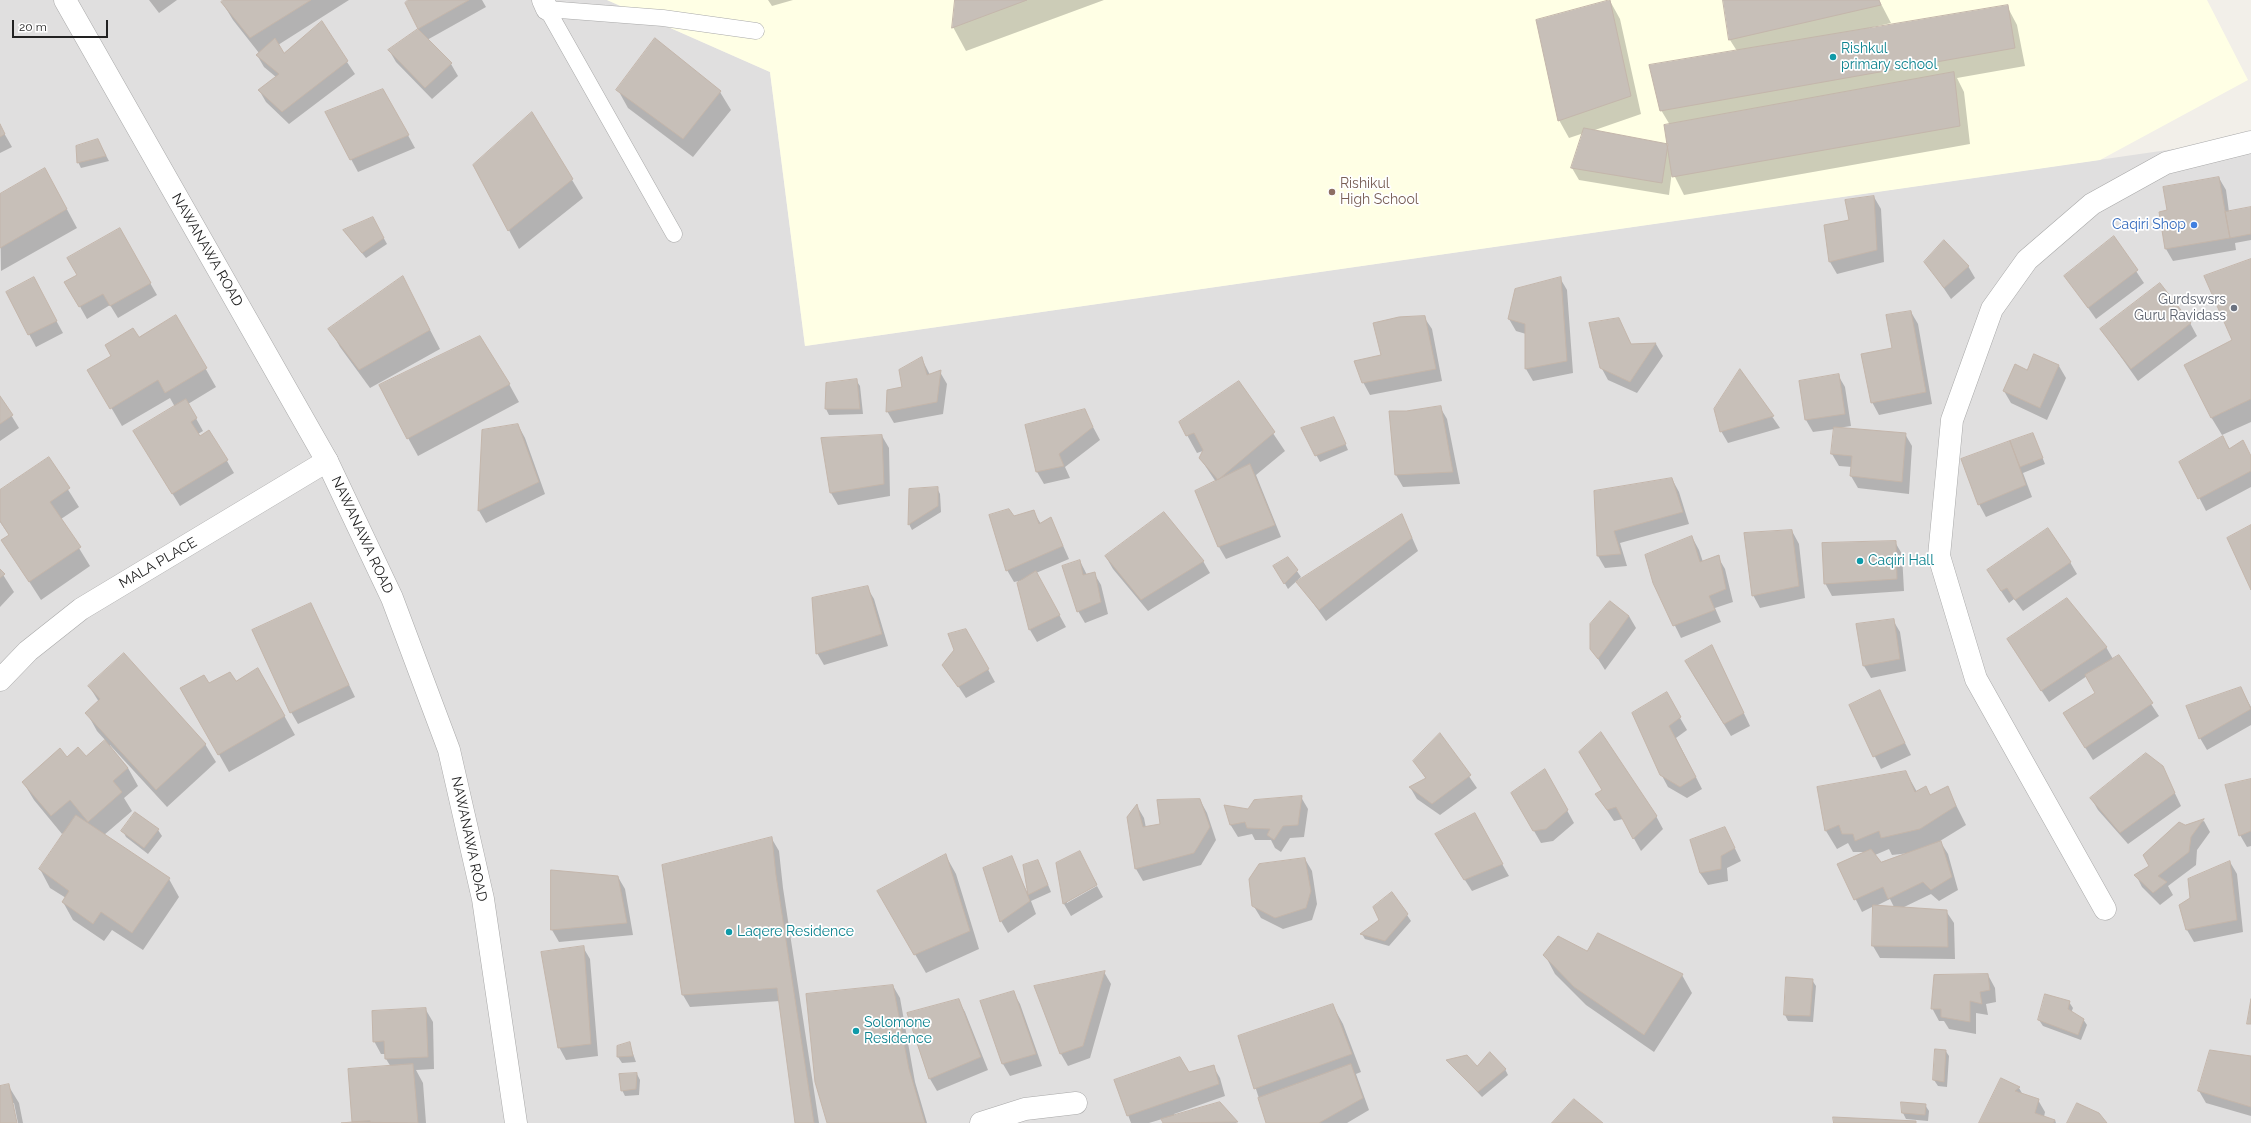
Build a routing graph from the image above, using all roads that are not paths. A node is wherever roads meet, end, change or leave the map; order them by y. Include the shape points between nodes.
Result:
1 (65, 0) edge
2 (545, 4) edge
3 (756, 31) dead end
4 (2251, 142) edge
5 (674, 234) dead end
6 (327, 461) junction
7 (0, 680) edge
8 (2104, 909) dead end
9 (1076, 1103) dead end
10 (516, 1123) edge
11 (981, 1123) edge

1 - 6 street, NAWANAWA ROAD
2 - 3 lane
2 - 5 lane
4 - 8 street via 2166,163 2092,204 2027,260 1992,309 1952,420 1938,556 1976,679
6 - 7 street, MALA PLACE via 81,609 28,651
6 - 10 street, NAWANAWA ROAD via 392,598 449,750 483,899
9 - 11 street via 1025,1109

